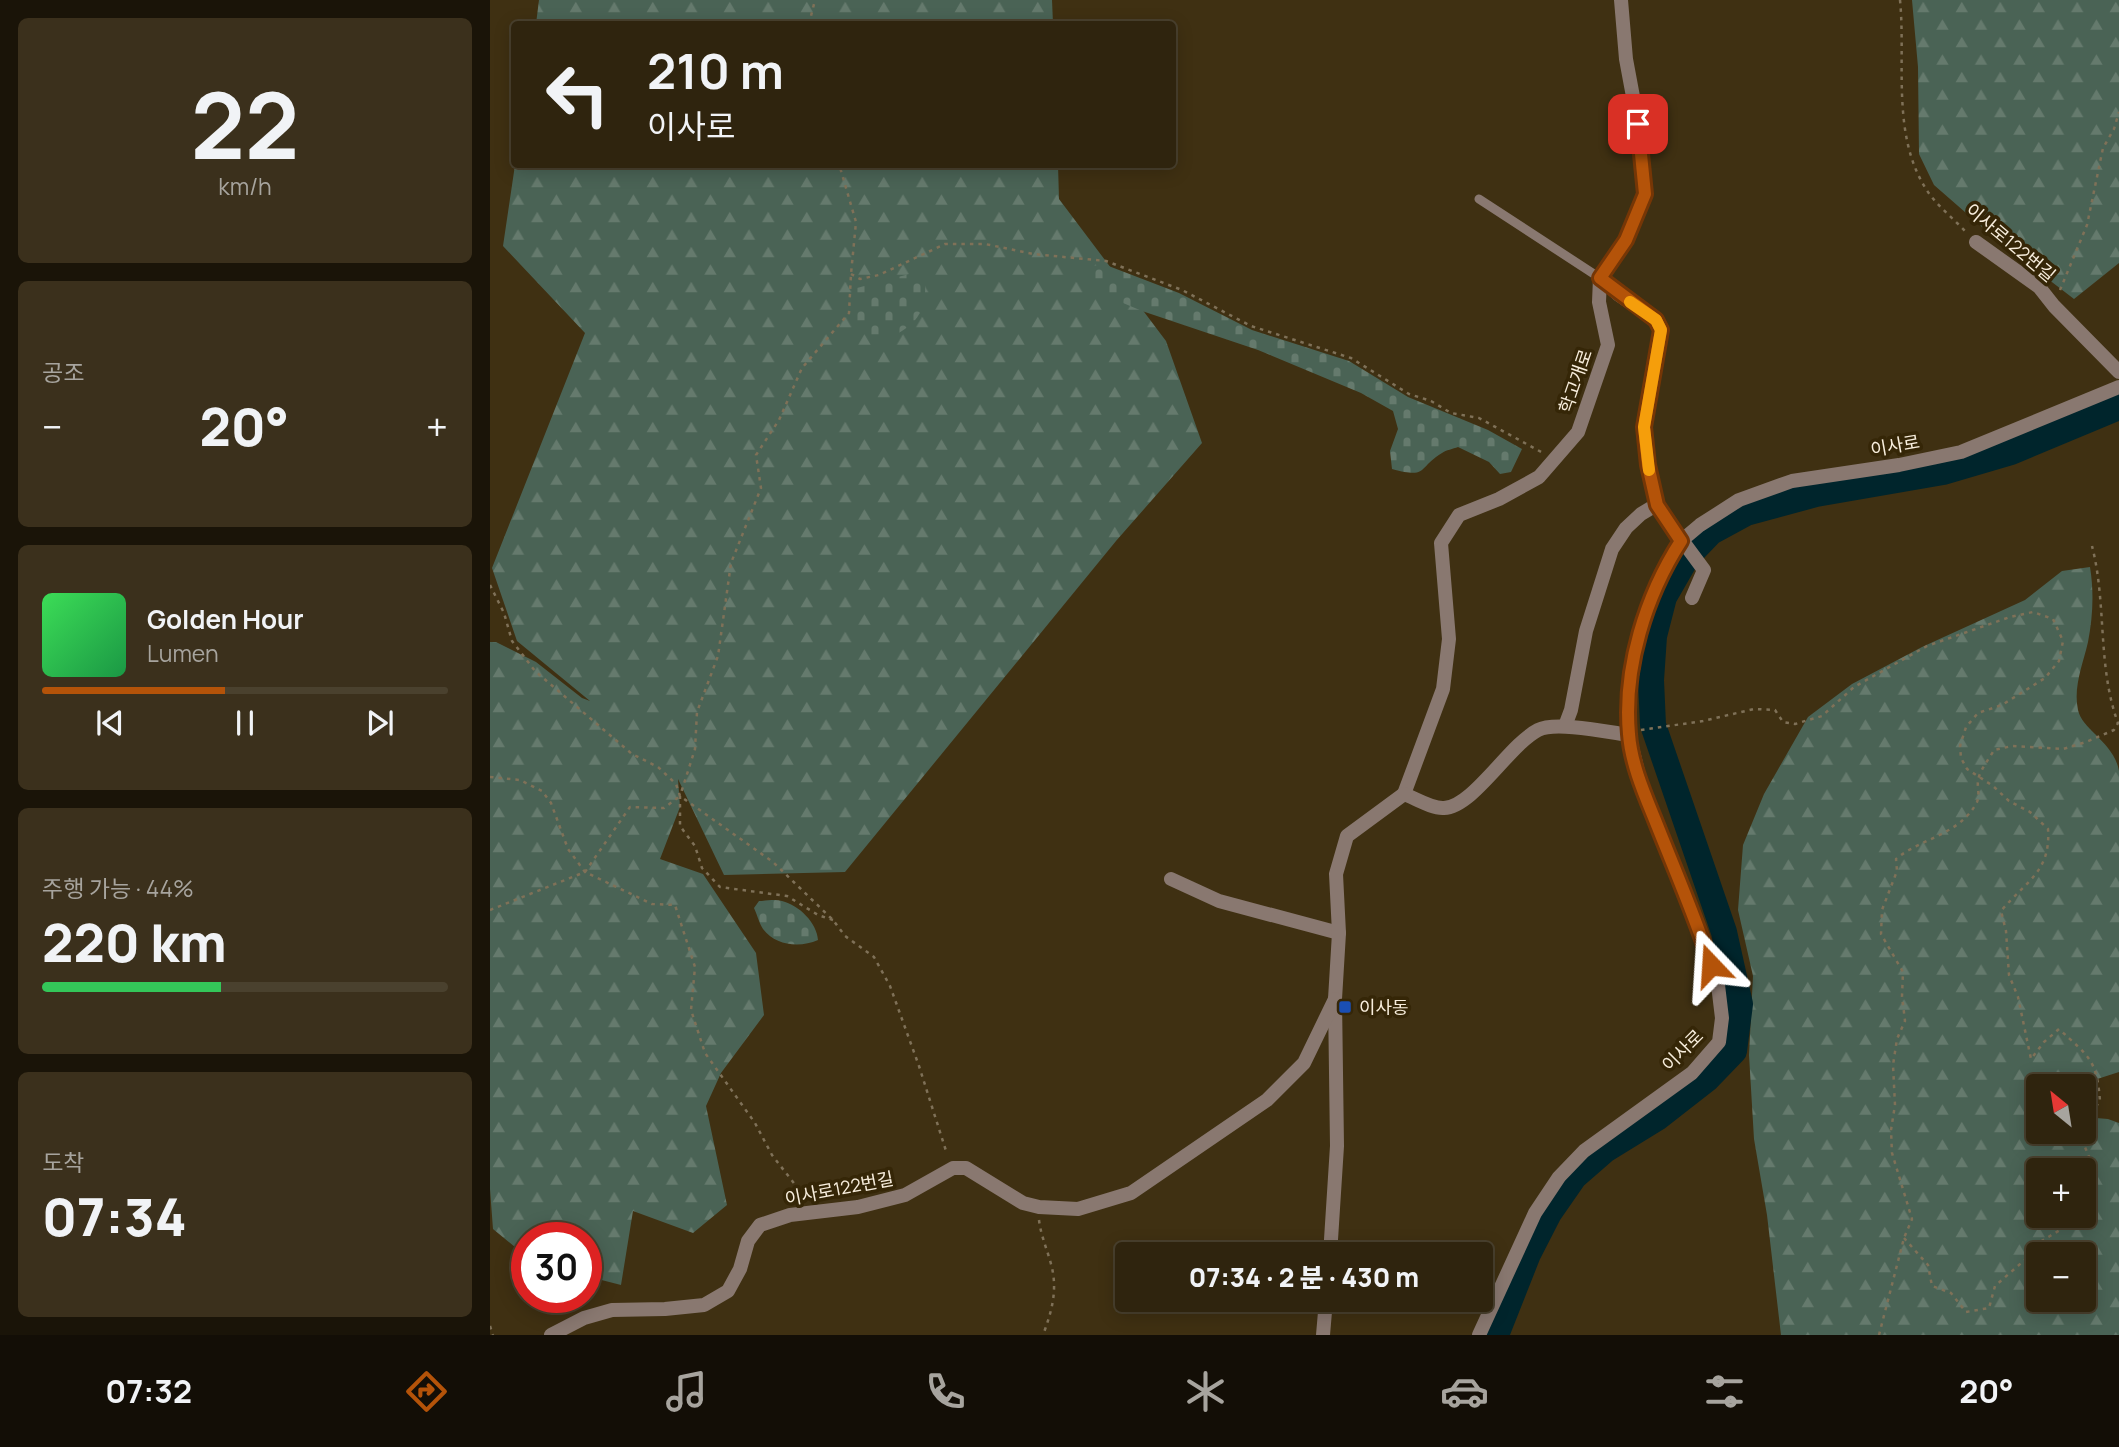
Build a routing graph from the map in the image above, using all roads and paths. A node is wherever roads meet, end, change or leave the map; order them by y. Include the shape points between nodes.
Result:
1 (815, 0) edge
2 (1621, 0) edge
3 (1900, 0) edge
4 (810, 21) edge
5 (2119, 112) edge
6 (840, 168) edge
7 (1479, 199) dead end
8 (1976, 242) joint
9 (851, 274) junction
10 (1600, 278) junction
11 (2054, 306) junction
12 (2119, 372) edge
13 (2119, 387) edge
14 (1555, 458) junction
15 (1657, 505) junction
16 (1683, 543) junction
17 (2092, 546) dead end
18 (490, 585) edge
19 (1692, 598) dead end
20 (1565, 726) junction
21 (1630, 733) junction
22 (490, 777) edge
23 (1978, 778) junction
24 (1404, 794) junction
25 (680, 796) junction
26 (586, 872) junction
27 (1171, 879) dead end
28 (490, 910) edge
29 (833, 919) junction
30 (1339, 933) junction
31 (1335, 999) junction
32 (2096, 1106) edge
33 (953, 1168) junction
34 (1039, 1207) junction
35 (816, 1212) junction
36 (2062, 1228) edge
37 (1904, 1237) junction
38 (1332, 1242) edge
39 (1325, 1312) edge
40 (490, 1326) edge
41 (493, 1335) edge
42 (551, 1335) edge
43 (1043, 1335) edge
44 (1323, 1335) edge
45 (1479, 1335) edge
46 (1879, 1335) edge

1 - 4 path
2 - 10 street via 1645,194 1626,240
3 - 8 path, 이사로122번길 via 1906,143 1913,167 1927,191
5 - 11 path via 2103,148 2087,225
6 - 9 path via 856,222
7 - 10 lane
8 - 11 street, 이사로122번길 via 2039,288
9 - 14 path via 860,279 879,275 945,244 985,244 1106,261 1182,290 1251,326 1351,358 1409,394 1451,413 1479,418
9 - 25 path via 849,313 802,368 757,456 761,488 731,563 718,656 697,712 695,749
10 - 14 street, 학고개로 via 1599,302 1608,345 1578,432
10 - 15 street via 1656,320 1661,330 1644,427
11 - 12 street, 이사로122번길
13 - 16 street, 이사로 via 1961,452 1792,481 1739,500 1700,525
14 - 24 street, 학고개로 via 1539,477 1459,515 1441,543 1449,639 1443,690
15 - 16 street
15 - 20 street via 1626,528 1612,550 1586,631
16 - 19 street via 1704,570
16 - 21 street, 이사로 via 1652,594 1639,634 1630,688
17 - 23 path via 2107,678 2118,723 2114,730 2063,749 2012,746 1994,750
18 - 25 path via 505,613 512,641 535,671 632,754 658,767 676,784
20 - 21 street
20 - 24 street via 1539,729 1459,806 1442,809
21 - 23 path via 1754,709 1775,710 1783,722 1796,724 1822,716 1854,687 1927,646 2033,612 2053,620 2063,641 2059,660 2045,678 2003,705 1978,713 1965,727 1961,758
21 - 45 street, 이사로 via 1642,788 1718,985 1719,1042 1692,1073 1584,1151 1559,1177 1535,1213
22 - 26 path via 520,780 541,791 551,803 568,849
23 - 32 path via 2048,829 2049,847 2042,866 2001,911 2009,975 2031,1059 2059,1029 2090,1057 2099,1079
23 - 37 path via 1978,800 1966,816 1896,859 1897,871 1882,911 1881,934 1903,972 1905,1021 1893,1065 1891,1130 1892,1153 1912,1219
24 - 30 street via 1347,835 1336,874
25 - 26 path via 664,808 630,807
25 - 29 path via 773,862
25 - 29 path via 680,826 695,846 702,868 720,887 787,896
26 - 28 path
26 - 35 path via 652,904 675,905 695,967 691,1010 705,1053
27 - 30 street via 1219,901
29 - 33 path via 845,936 874,957 890,986
30 - 31 street
31 - 34 street via 1304,1063 1267,1100 1223,1131 1131,1194 1078,1209
31 - 38 street via 1337,1146
33 - 34 street via 966,1168 1023,1203
33 - 35 street, 이사로122번길 via 905,1195
34 - 43 path via 1055,1284 1052,1313
35 - 42 street, 이사로122번길 via 760,1225 748,1241 728,1291 704,1305 612,1310
36 - 37 path via 2040,1242 1995,1286 1989,1308 1966,1312 1951,1293 1932,1286 1928,1265
37 - 46 path
39 - 44 street
40 - 41 path

